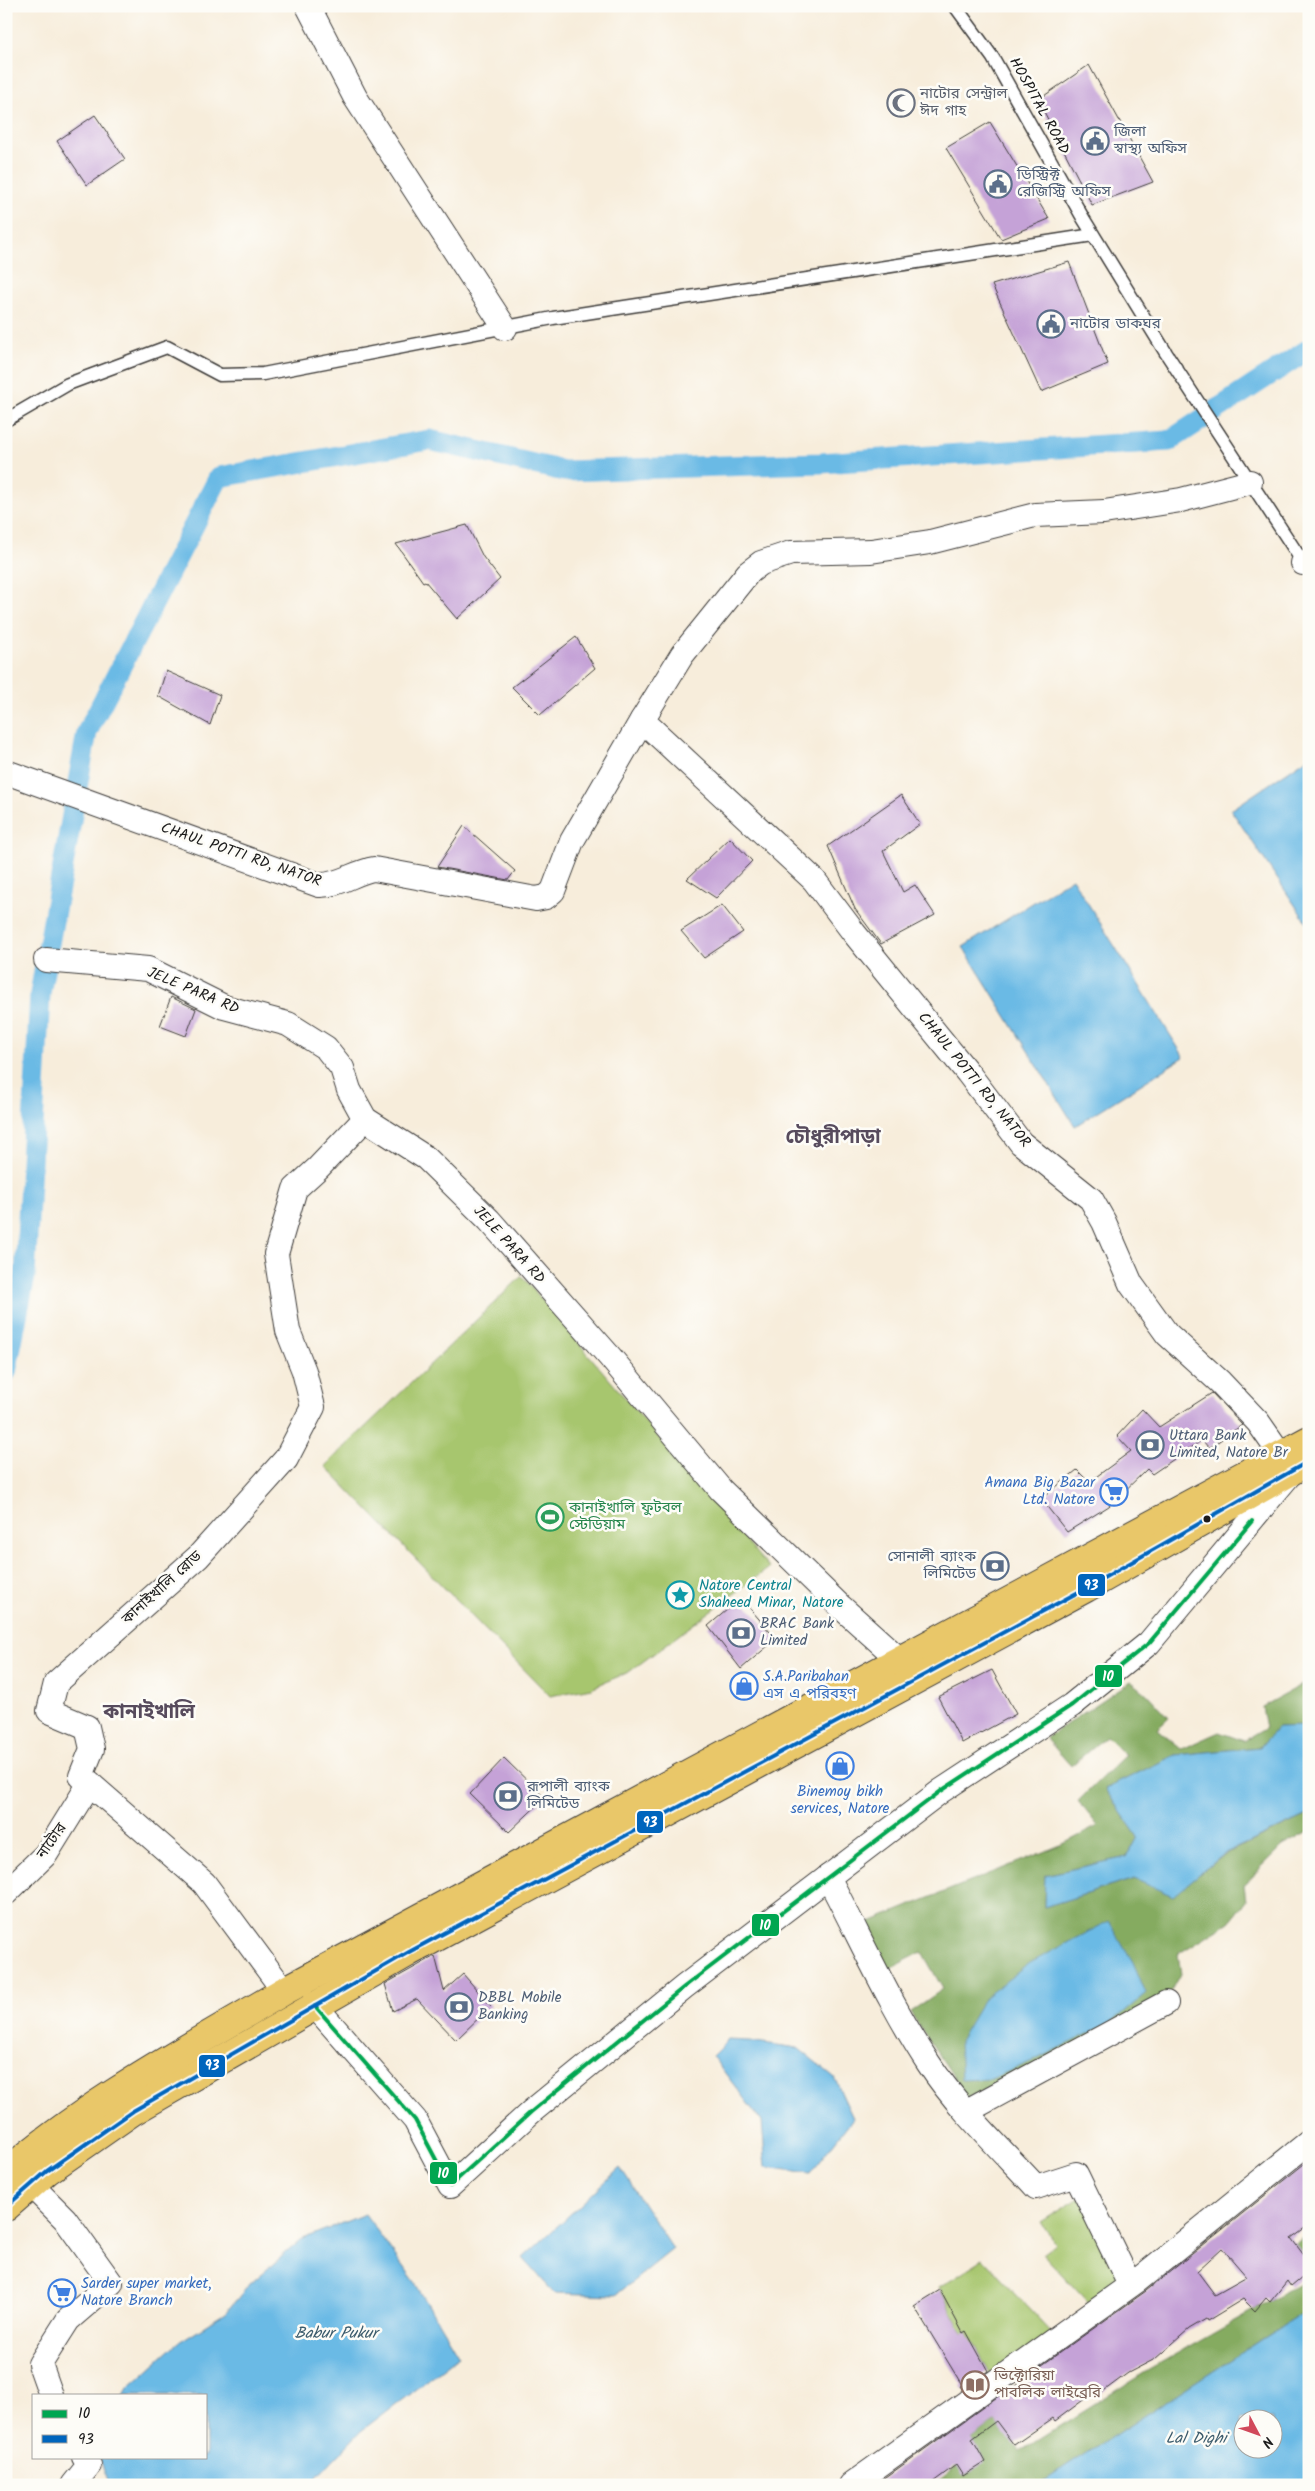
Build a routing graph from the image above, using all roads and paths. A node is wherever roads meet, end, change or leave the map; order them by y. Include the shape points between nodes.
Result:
1 (308, 6) edge
2 (955, 6) edge
3 (1093, 236) junction
4 (505, 328) junction
5 (6, 420) edge
6 (1250, 482) junction
7 (1307, 565) edge
8 (642, 720) junction
9 (6, 772) edge
10 (46, 960) dead end
11 (365, 1119) junction
12 (1302, 1452) edge
13 (901, 1661) junction
14 (90, 1783) junction
15 (828, 1877) junction
16 (6, 1893) edge
17 (284, 1991) junction
18 (1166, 2003) dead end
19 (315, 2006) junction
20 (967, 2111) junction
21 (1309, 2142) edge
22 (6, 2173) edge
23 (31, 2185) junction
24 (6, 2207) edge
25 (1130, 2285) junction
26 (51, 2394) edge
27 (85, 2458) edge
28 (73, 2485) edge
29 (851, 2485) edge

1 - 4 street via 355,97
2 - 3 lane, HOSPITAL ROAD via 993,58
3 - 4 lane
3 - 6 lane, HOSPITAL ROAD
4 - 5 lane via 263,374 220,375 167,346 68,384
6 - 7 lane, HOSPITAL ROAD
6 - 8 street, CHAUL POTTI RD, NATOR via 1181,500 1104,512 1035,515 930,542 871,551 791,553 761,563 748,573 688,648
8 - 9 street, CHAUL POTTI RD, NATOR via 572,841 553,891 536,899 374,869 359,871 329,885 319,885
8 - 12 street, CHAUL POTTI RD, NATOR via 814,880 1021,1143 1091,1199 1131,1284 1167,1334 1258,1422
10 - 11 street, JELE PARA RD via 148,970 224,1007 288,1024 326,1048 342,1068 349,1090
11 - 13 street, JELE PARA RD via 426,1158 489,1220 721,1490
11 - 14 street, কানাইখালি রোড via 295,1189 276,1254 288,1331 304,1371 313,1407 286,1458 198,1557 56,1683 49,1712 87,1727 92,1749 81,1776
12 - 13 highway
12 - 15 street via 1149,1643 1072,1705 941,1791
12 - 19 highway via 1086,1588 418,1947
13 - 17 highway
14 - 16 street, নাটোর via 46,1854
14 - 17 street via 204,1883
15 - 19 street via 585,2066 450,2186 415,2120
15 - 20 street via 929,2065
17 - 22 highway via 119,2089 42,2142
18 - 20 street
19 - 23 highway via 133,2111
20 - 25 street via 1036,2187 1076,2174
21 - 25 street
23 - 24 highway
23 - 26 street via 65,2218 111,2283 68,2320 40,2364
25 - 29 street
27 - 28 street via 89,2465

